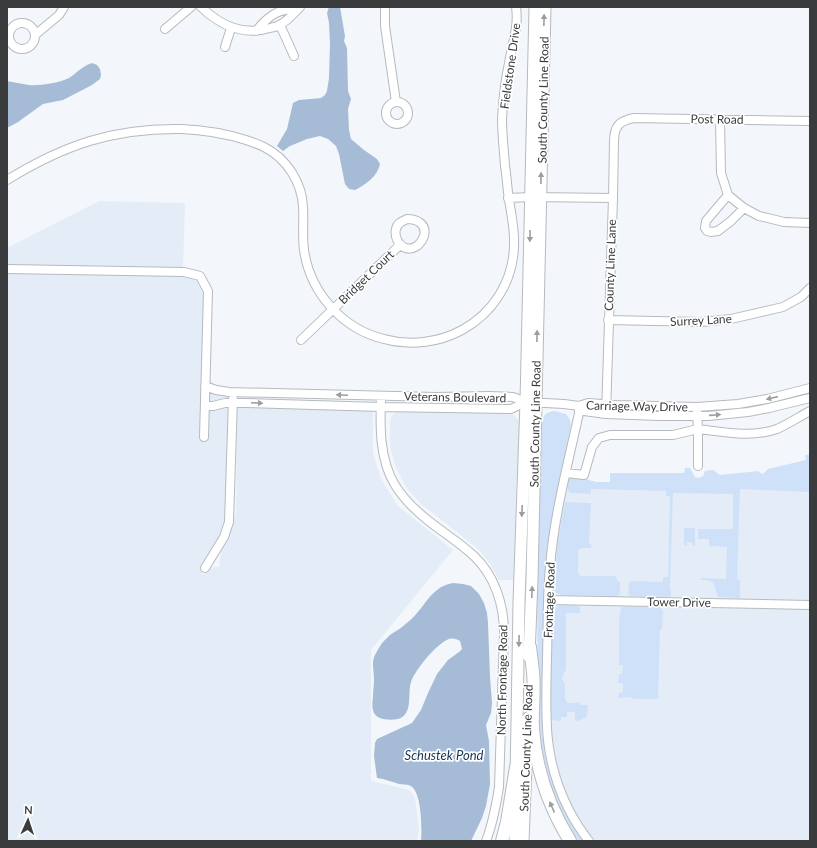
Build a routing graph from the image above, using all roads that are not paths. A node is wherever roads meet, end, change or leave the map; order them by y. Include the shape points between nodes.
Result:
1 (64, 7) edge
2 (191, 7) edge
3 (201, 7) edge
4 (300, 7) edge
5 (385, 7) edge
6 (516, 7) edge
7 (535, 7) edge
8 (545, 7) edge
9 (280, 25) junction
10 (231, 28) junction
11 (165, 29) dead end
12 (256, 31) junction
13 (35, 35) dead end
14 (225, 47) dead end
15 (294, 56) dead end
16 (396, 102) dead end
17 (625, 119) joint
18 (720, 119) junction
19 (810, 121) edge
20 (7, 180) edge
21 (728, 195) junction
22 (536, 197) junction
23 (508, 198) junction
24 (613, 198) junction
25 (744, 208) junction
26 (810, 223) edge
27 (400, 244) dead end
28 (7, 269) edge
29 (810, 288) edge
30 (332, 310) junction
31 (608, 320) junction
32 (301, 340) dead end
33 (205, 386) junction
34 (810, 388) edge
35 (234, 392) junction
36 (381, 396) junction
37 (810, 400) edge
38 (531, 402) junction
39 (233, 403) junction
40 (606, 404) junction
41 (205, 406) junction
42 (579, 406) junction
43 (381, 407) junction
44 (739, 409) junction
45 (810, 411) edge
46 (697, 412) junction
47 (606, 414) junction
48 (698, 429) junction
49 (204, 437) dead end
50 (698, 466) dead end
51 (566, 473) junction
52 (205, 568) dead end
53 (548, 600) junction
54 (810, 605) edge
55 (530, 647) junction
56 (516, 767) junction
57 (486, 841) edge
58 (502, 841) edge
59 (515, 841) edge
60 (523, 841) edge
61 (570, 841) edge
62 (590, 841) edge

1 - 13 street via 59,16
2 - 11 street
3 - 10 street
4 - 9 street
4 - 12 street via 279,11 270,16
5 - 16 street via 385,26
6 - 23 street, Fieldstone Drive via 517,24 503,106
7 - 22 main road, South County Line Road
22 -> 8 main road, South County Line Road
9 - 12 street
9 - 15 street
10 - 12 street
10 - 14 street
17 - 18 street, Post Road
17 - 24 street, County Line Lane via 614,133
18 - 19 street, Post Road
18 - 21 street via 720,173
20 - 30 street, Fieldstone Drive via 57,152 121,133 166,129 196,130 221,133 258,144 286,163 298,183 303,205 306,261 316,288
21 - 25 street
21 - 25 street via 706,221 707,230 718,231
22 - 23 street
22 - 24 street
22 - 38 main road, South County Line Road
23 - 30 street, Fieldstone Drive via 514,246 509,275 495,302 466,328 434,340 397,342 361,331
24 - 31 street, County Line Lane
25 - 26 street via 759,216 784,222
27 - 30 street, Bridget Court
28 - 33 street via 184,272 200,276 208,291
29 - 31 street, Surrey Lane via 801,297 783,307 731,319 702,322
30 - 32 street
31 - 40 street, County Line Lane
33 - 35 street, Veterans Boulevard
33 - 41 street
34 -> 44 street, Carriage Way Drive
36 -> 35 street, Veterans Boulevard
35 - 39 street
36 - 38 street, Veterans Boulevard via 489,396 513,397
36 - 43 street, North Frontage Road
37 - 44 street, Carriage Way Drive via 769,408
38 - 42 street
38 - 43 street, Veterans Boulevard via 511,408
55 -> 38 main road, South County Line Road
38 -> 56 main road, South County Line Road via 519,602
39 - 41 street, Veterans Boulevard
39 -> 43 street, Veterans Boulevard
39 - 52 street via 229,522 224,537
40 - 42 street, Carriage Way Drive via 588,403
40 - 46 street, Carriage Way Drive
40 - 47 street, County Line Lane
41 - 49 street
42 - 47 street, Carriage Way Drive via 584,411
42 - 51 street, Frontage Road
43 - 57 street, North Frontage Road via 383,452 394,485 417,512 480,562 493,582 502,608 503,695 499,787
44 - 46 street, Carriage Way Drive
45 - 48 street via 777,428 754,434
46 - 47 street, Carriage Way Drive
46 - 48 street
48 - 50 street
48 - 51 street via 673,435 610,435 599,438 592,447 584,476
51 - 53 street, Frontage Road via 554,535
53 - 54 street, Tower Drive
53 - 62 street, Frontage Road via 546,731 549,751 557,784 565,802
55 - 60 main road, South County Line Road
61 -> 55 highway via 548,797 538,762 533,730 533,672
56 - 58 highway
56 - 59 main road, South County Line Road

